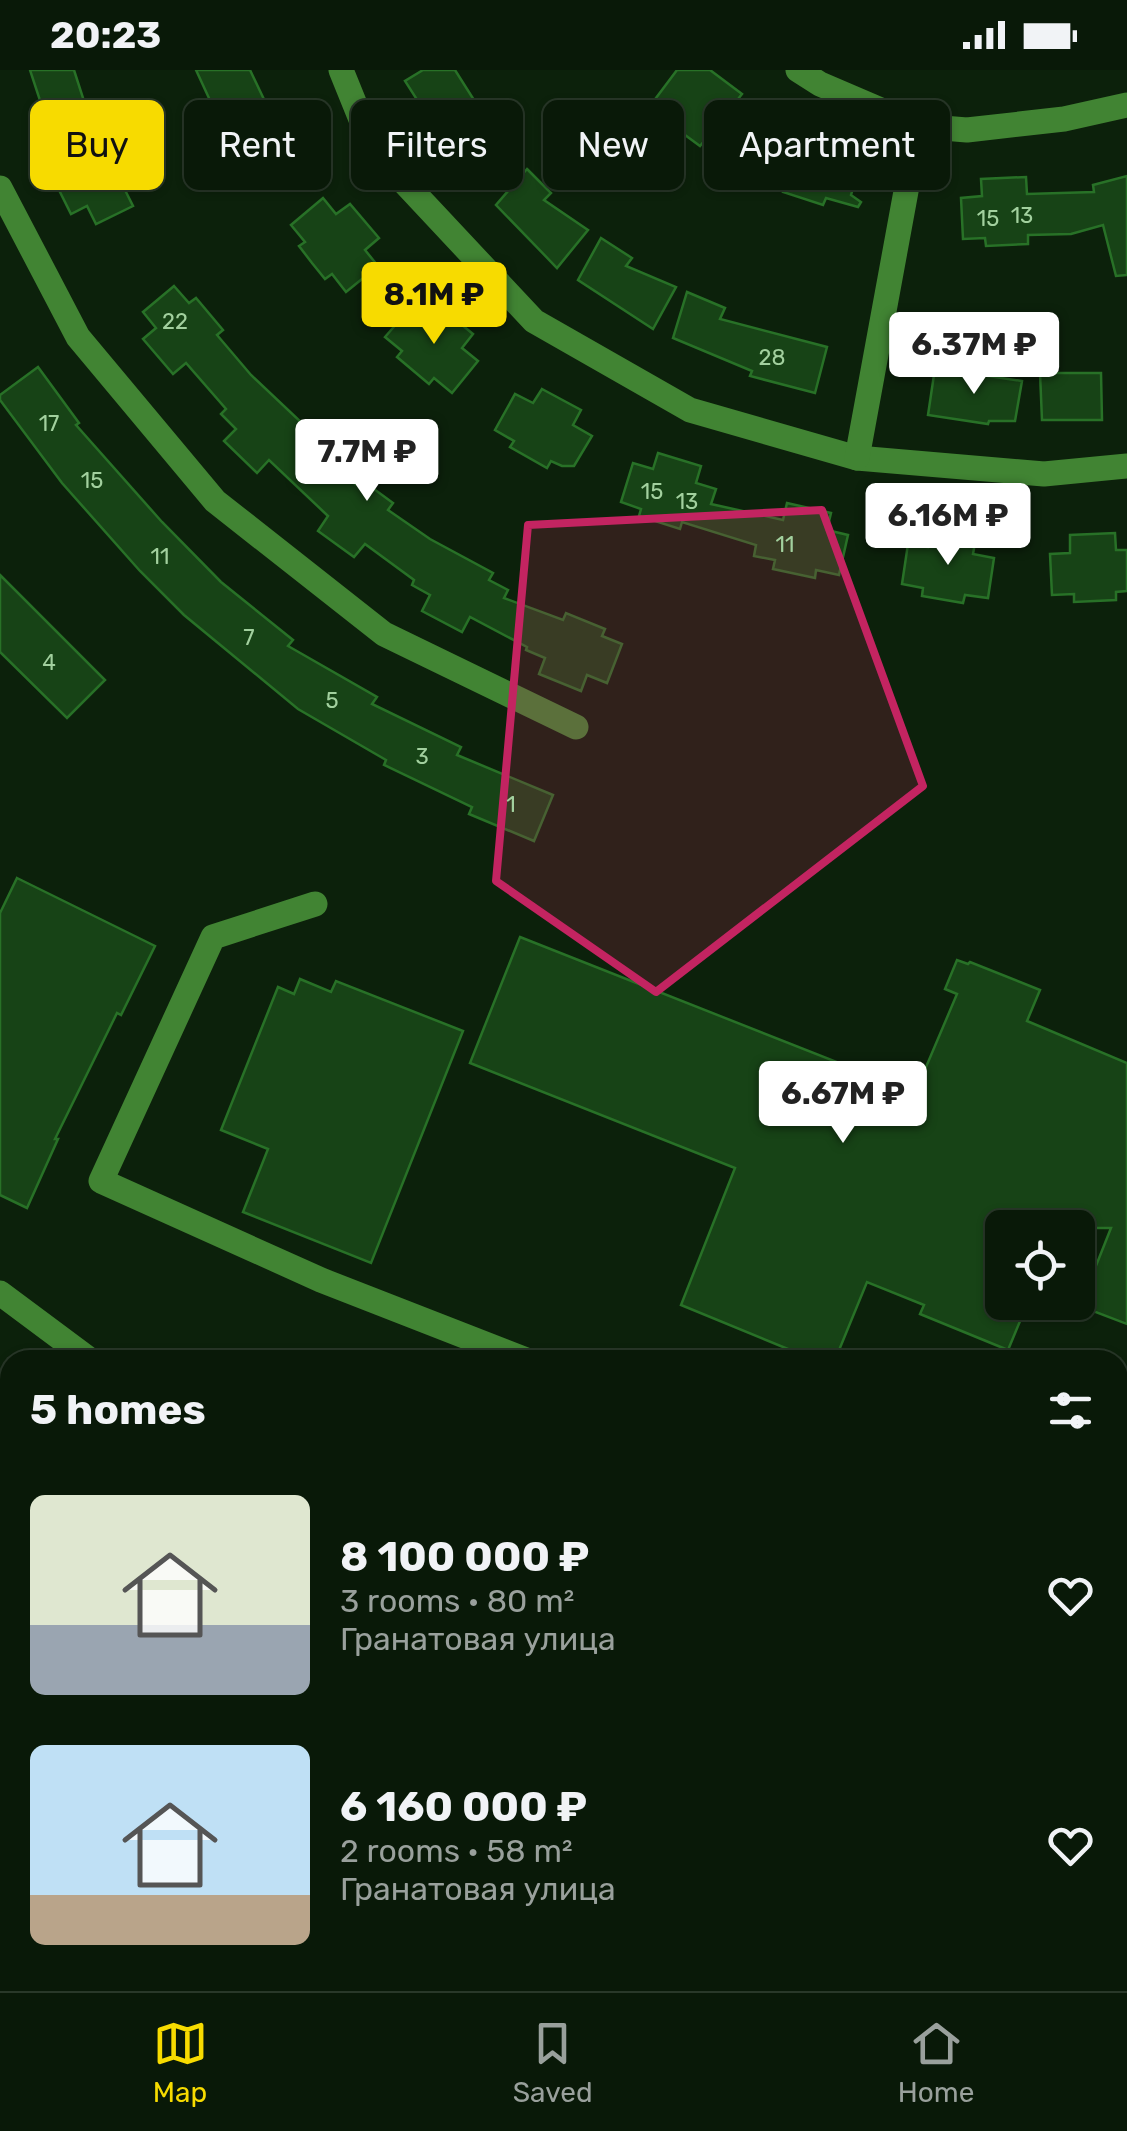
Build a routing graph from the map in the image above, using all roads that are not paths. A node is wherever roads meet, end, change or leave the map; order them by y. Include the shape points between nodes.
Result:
1 (341, 70) edge
2 (798, 70) edge
3 (857, 100) edge
4 (1127, 105) edge
5 (950, 129) edge
6 (0, 188) edge
7 (906, 190) edge
8 (857, 458) junction
9 (1127, 466) edge
10 (576, 727) dead end
11 (315, 904) dead end
12 (0, 1293) edge
13 (77, 1350) edge
14 (500, 1350) edge

1 - 8 street via 373,149 534,320 690,410
2 - 3 street
4 - 5 street via 1064,119
6 - 10 street via 78,337 215,501 384,634
7 - 8 street
8 - 9 street via 1044,474
11 - 14 street via 213,937 101,1181 321,1280
12 - 13 street

